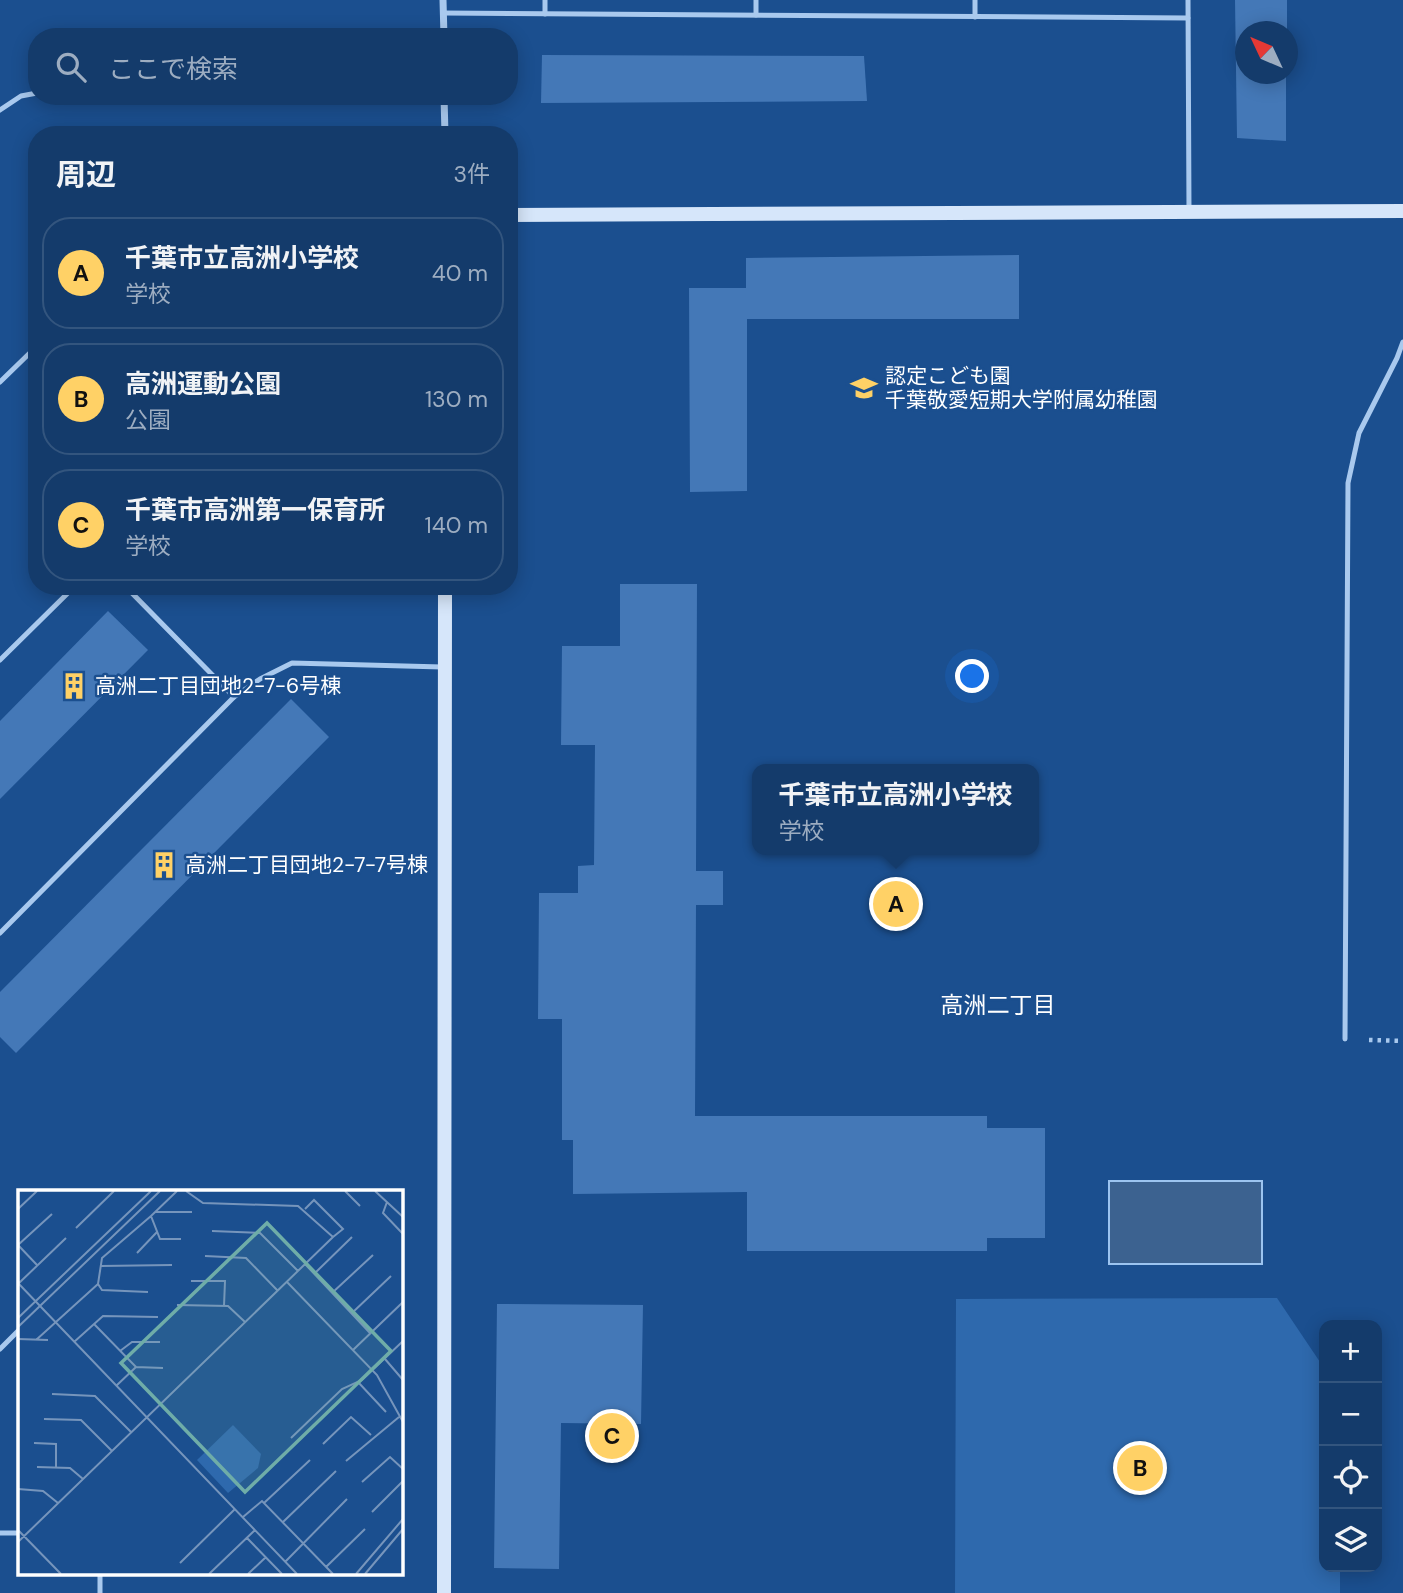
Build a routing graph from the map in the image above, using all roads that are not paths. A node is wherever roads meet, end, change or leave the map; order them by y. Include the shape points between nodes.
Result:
1 (443, 0) edge
2 (545, 0) edge
3 (756, 0) edge
4 (975, 0) edge
5 (1188, 0) edge
6 (443, 13) junction
7 (545, 14) junction
8 (756, 15) junction
9 (975, 17) junction
10 (1188, 18) junction
11 (444, 28) edge
12 (28, 95) edge
13 (444, 105) edge
14 (0, 110) edge
15 (445, 126) edge
16 (1189, 211) junction
17 (1403, 211) edge
18 (518, 215) edge
19 (1403, 342) edge
20 (28, 355) edge
21 (1400, 358) edge
22 (0, 382) edge
23 (66, 595) edge
24 (134, 595) edge
25 (445, 595) edge
26 (0, 660) edge
27 (445, 667) junction
28 (234, 697) junction
29 (0, 933) edge
30 (1345, 1040) road end
31 (18, 1331) edge
32 (0, 1349) edge
33 (0, 1533) edge
34 (18, 1533) edge
35 (444, 1593) edge

1 - 6 street
2 - 7 lane
3 - 8 lane
4 - 9 lane
5 - 10 lane
6 - 7 lane
6 - 11 street
7 - 8 lane
8 - 9 lane
9 - 10 lane
10 - 16 lane
12 - 14 lane
13 - 15 street
16 - 17 street
16 - 18 street
19 - 21 lane
20 - 22 lane
21 - 30 lane via 1359,433 1348,483
23 - 26 lane
24 - 28 lane
25 - 27 street
27 - 28 lane via 292,663
27 - 35 street
28 - 29 lane
31 - 32 lane
33 - 34 lane

